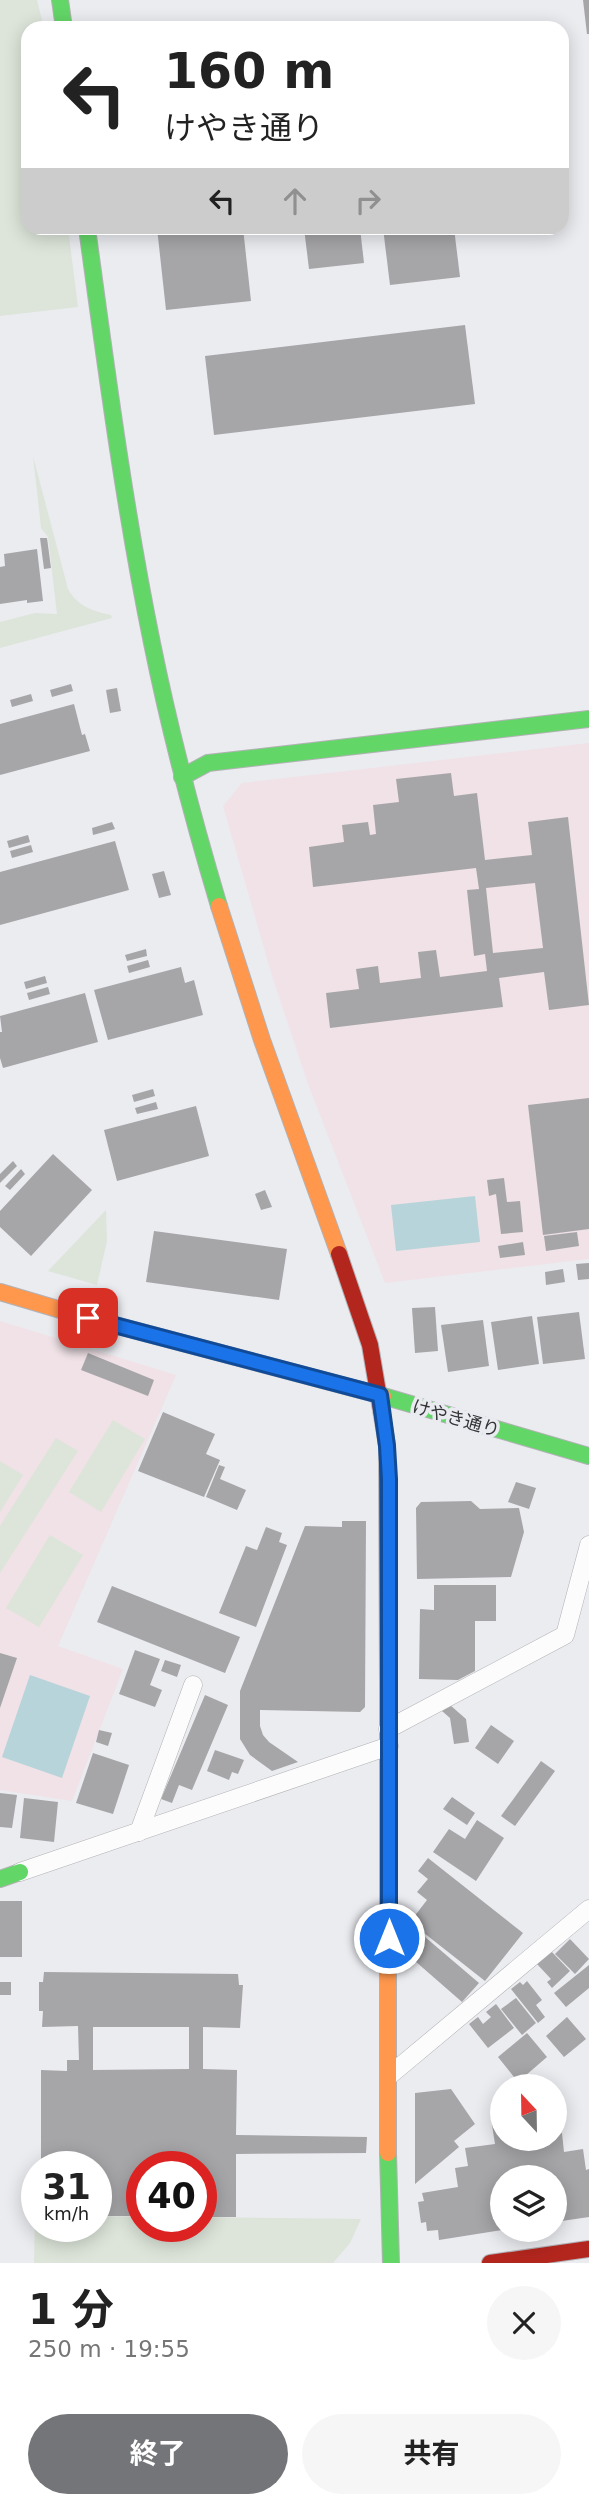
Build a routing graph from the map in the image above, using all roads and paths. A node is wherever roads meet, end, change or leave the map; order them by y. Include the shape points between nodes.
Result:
1 (61, 0) edge
2 (63, 21) edge
3 (88, 235) edge
4 (589, 719) edge
5 (182, 777) junction
6 (0, 1292) edge
7 (380, 1395) junction
8 (589, 1456) edge
9 (589, 1545) edge
10 (193, 1685) dead end
11 (389, 1737) junction
12 (139, 1832) junction
13 (20, 1872) joint
14 (0, 1879) edge
15 (589, 1909) edge
16 (390, 2075) junction
17 (589, 2249) edge
18 (391, 2263) edge
19 (490, 2263) edge

1 - 2 main road
3 - 5 main road via 133,546
4 - 5 main road via 208,763
5 - 7 main road via 240,980 354,1296
6 - 7 main road, けやき通り
7 - 8 main road, けやき通り
7 - 11 main road via 389,1479
9 - 11 street via 565,1634
10 - 12 street
11 - 12 street
11 - 16 main road
12 - 13 street
13 - 14 main road
15 - 16 street
16 - 18 main road
17 - 19 main road

